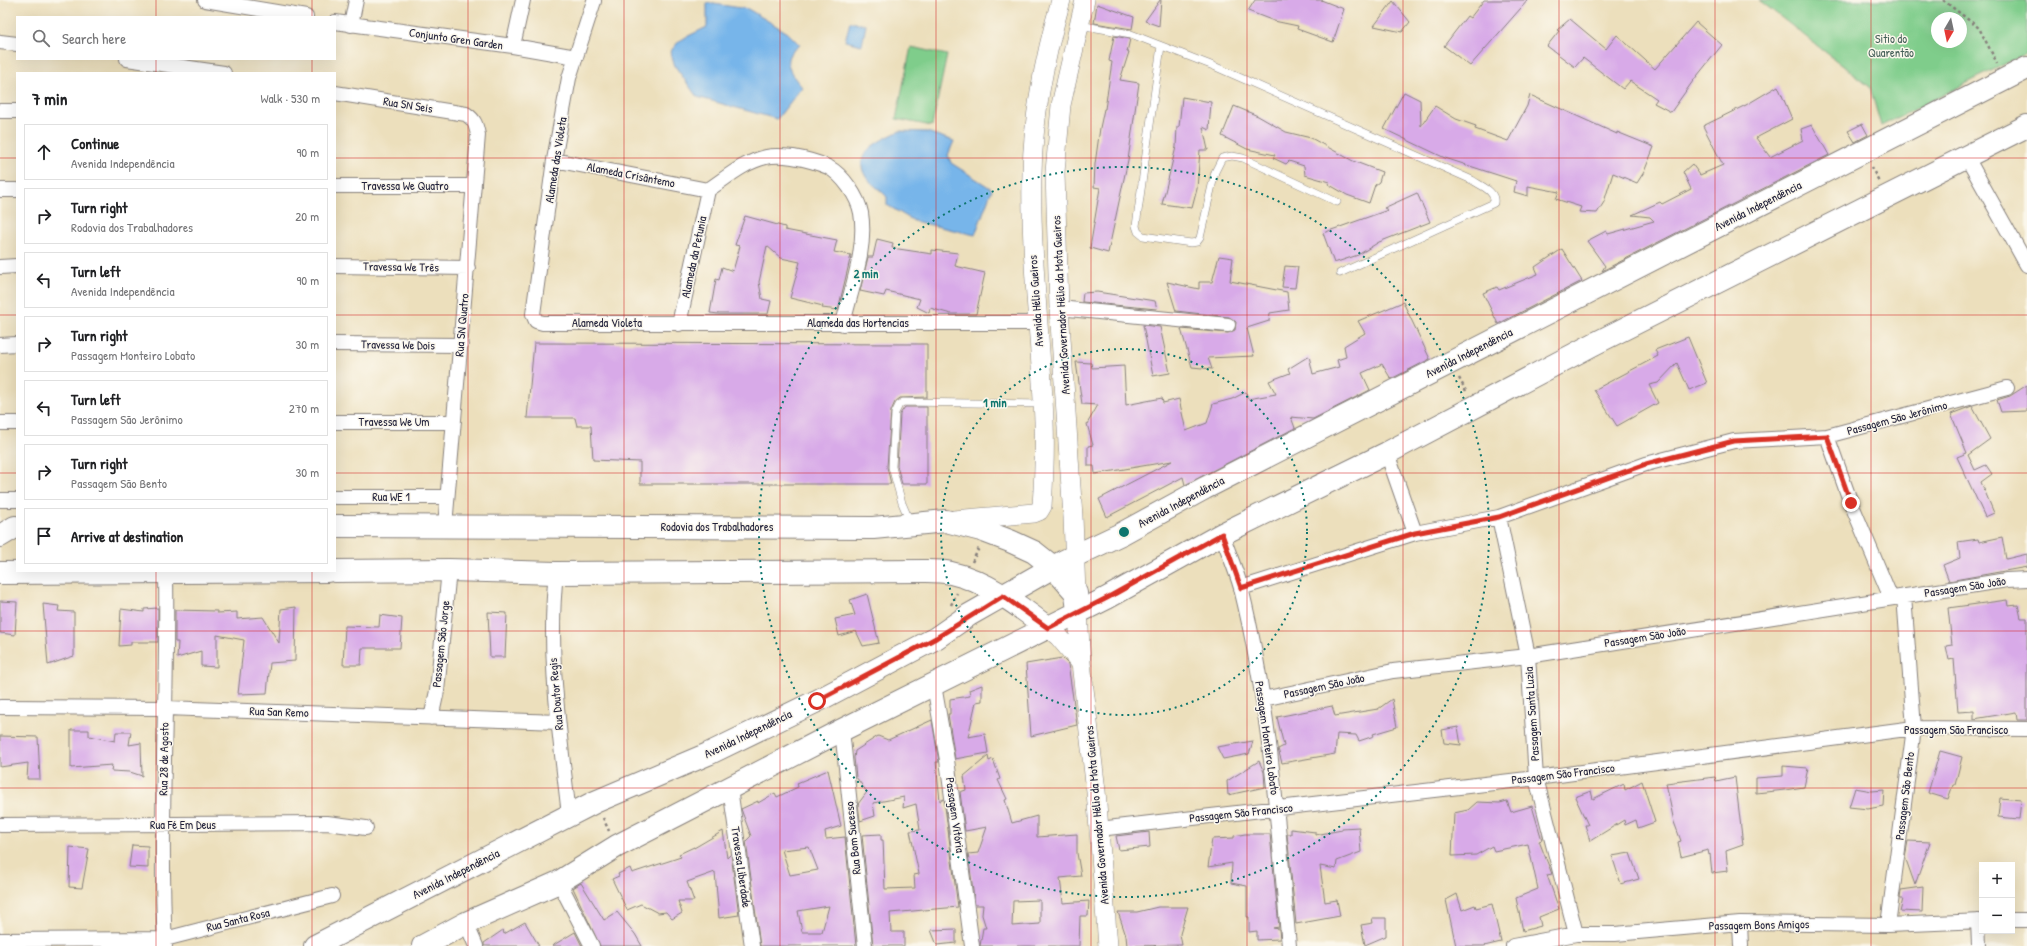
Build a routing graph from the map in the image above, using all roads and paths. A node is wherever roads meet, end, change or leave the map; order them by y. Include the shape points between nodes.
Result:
1 (205, 0) edge
2 (356, 0) edge
3 (523, 0) edge
4 (1061, 0) edge
5 (1085, 0) edge
6 (1944, 0) edge
7 (594, 2) dead end
8 (300, 16) edge
9 (336, 22) edge
10 (351, 25) junction
11 (1078, 25) junction
12 (0, 42) edge
13 (16, 44) edge
14 (513, 46) junction
15 (1161, 46) junction
16 (576, 58) junction
17 (132, 60) edge
18 (2027, 68) edge
19 (208, 72) edge
20 (2006, 79) junction
21 (336, 92) edge
22 (0, 111) edge
23 (16, 111) edge
24 (476, 124) joint
25 (2027, 126) edge
26 (1863, 152) junction
27 (1966, 156) junction
28 (554, 160) junction
29 (336, 186) edge
30 (474, 186) junction
31 (0, 190) edge
32 (16, 190) edge
33 (708, 190) junction
34 (1887, 196) junction
35 (1337, 202) dead end
36 (2027, 265) edge
37 (16, 266) edge
38 (336, 266) edge
39 (0, 267) edge
40 (468, 268) junction
41 (1340, 273) dead end
42 (1059, 308) junction
43 (536, 321) joint
44 (1037, 323) junction
45 (679, 324) junction
46 (842, 324) junction
47 (1228, 325) dead end
48 (16, 344) edge
49 (336, 344) edge
50 (0, 345) edge
51 (460, 346) junction
52 (1451, 362) junction
53 (2007, 388) dead end
54 (1043, 404) junction
55 (1474, 408) junction
56 (336, 422) edge
57 (454, 422) junction
58 (0, 423) edge
59 (16, 423) edge
60 (1827, 436) junction
61 (1387, 453) junction
62 (336, 497) edge
63 (446, 497) junction
64 (0, 500) edge
65 (16, 500) edge
66 (1499, 517) junction
67 (946, 521) junction
68 (910, 523) junction
69 (336, 526) edge
70 (444, 526) junction
71 (1415, 533) junction
72 (1222, 534) junction
73 (1074, 555) junction
74 (1053, 567) junction
75 (449, 570) junction
76 (336, 571) edge
77 (166, 572) joint
78 (556, 573) junction
79 (0, 574) edge
80 (2027, 579) edge
81 (1241, 588) junction
82 (1003, 596) junction
83 (1897, 597) junction
84 (1077, 603) junction
85 (1048, 628) junction
86 (1528, 656) junction
87 (1082, 663) junction
88 (934, 685) junction
89 (1263, 699) junction
90 (0, 707) edge
91 (166, 708) junction
92 (431, 718) junction
93 (558, 722) junction
94 (1914, 728) junction
95 (2027, 729) edge
96 (842, 730) junction
97 (1536, 778) junction
98 (730, 788) junction
99 (1276, 809) junction
100 (569, 816) junction
101 (602, 816) dead end
102 (0, 825) edge
103 (163, 825) junction
104 (366, 828) dead end
105 (1099, 829) junction
106 (612, 837) dead end
107 (559, 882) junction
108 (332, 896) dead end
109 (2015, 920) edge
110 (2027, 920) edge
111 (1979, 921) edge
112 (466, 923) junction
113 (1740, 923) junction
114 (1888, 925) junction
115 (1576, 934) junction
116 (1979, 934) edge
117 (0, 940) edge
118 (165, 942) edge
119 (314, 946) edge
120 (423, 946) edge
121 (476, 946) edge
122 (592, 946) edge
123 (752, 946) edge
124 (865, 946) edge
125 (972, 946) edge
126 (1108, 946) edge
127 (1288, 946) edge
128 (1512, 946) edge
129 (1741, 946) edge
130 (1979, 946) edge

1 - 8 street
2 - 10 street
3 - 14 street
4 - 44 main road, Avenida Hélio Gueiros via 1043,76 1035,127 1032,226
5 - 11 main road, Avenida Governador Hélio da Mota Gueiros
6 - 20 path via 1979,28
7 - 16 street, Alameda das Violeta
9 - 10 street, Conjunto Gren Garden
10 - 14 street, Conjunto Gren Garden
11 - 15 lane via 1131,34
11 - 42 main road, Avenida Governador Hélio da Mota Gueiros via 1061,105 1056,165
12 - 13 street
14 - 16 street, Conjunto Gren Garden
15 - 35 lane via 1136,226 1138,232 1143,236 1197,242 1214,172 1222,158 1232,156 1244,158
15 - 41 lane via 1216,67 1472,180 1492,192 1494,203
16 - 28 street, Alameda das Violeta
17 - 19 street
18 - 20 main road, Avenida Independência
20 - 26 main road, Avenida Independência
21 - 24 street, Rua SN Seis via 466,114
22 - 23 street
24 - 30 street, Rua SN Quatro via 478,135
25 - 27 main road
26 - 34 path
26 - 52 main road, Avenida Independência
27 - 34 main road
27 - 36 street
28 - 33 street, Alameda Crisântemo
28 - 43 street, Alameda das Violeta via 533,314
29 - 30 street, Travessa We Quatro
30 - 40 street, Rua SN Quatro
31 - 32 street
33 - 45 street, Alameda da Petunia
33 - 46 street via 732,173 767,156 808,160 829,167 842,178 854,195 861,212 862,230 860,254
34 - 55 main road
37 - 39 street
38 - 40 street, Travessa We Três
40 - 51 street, Rua SN Quatro
42 - 47 street
42 - 73 main road, Avenida Governador Hélio da Mota Gueiros
43 - 45 street, Alameda Violeta
44 - 46 street, Alameda das Hortencias
44 - 54 main road, Avenida Hélio Gueiros
45 - 46 street, Alameda das Hortencias
48 - 50 street
49 - 51 street, Travessa We Dois
51 - 57 street, Rua SN Quatro
52 - 55 path
52 - 73 main road, Avenida Independência via 1168,507 1121,534
53 - 60 street, Passagem São Jerônimo
54 - 67 main road, Avenida Hélio Gueiros via 1044,466 1042,506 1039,511 1034,514
54 - 68 lane via 903,402 899,405 895,413 892,468
55 - 61 main road
56 - 57 street, Travessa We Um
57 - 63 street, Rua SN Quatro
58 - 59 street
60 - 66 street, Passagem São Jerônimo via 1734,441 1646,464
60 - 83 street, Passagem São Bento via 1851,503
61 - 71 street
61 - 72 main road
62 - 63 street, Rua WE 1
63 - 70 street, Rua SN Quatro
64 - 65 street
66 - 71 street, Passagem São Jerônimo
66 - 86 street, Passagem Santa Luzia
67 - 68 main road, Rodovia dos Trabalhadores
67 - 74 main road, Rodovia dos Trabalhadores via 981,530 1034,552
68 - 70 main road, Rodovia dos Trabalhadores via 872,528
69 - 70 main road, Rodovia dos Trabalhadores
71 - 81 street, Passagem São Jerônimo
72 - 81 street, Passagem Monteiro Lobato
72 - 84 main road via 1107,598
73 - 74 main road, Avenida Independência
73 - 84 main road, Avenida Governador Hélio da Mota Gueiros
74 - 82 main road, Avenida Independência
74 - 84 main road, Rodovia dos Trabalhadores
75 - 76 main road
75 - 78 main road
75 - 92 street, Passagem São Jorge via 437,691
77 - 79 main road
77 - 91 street, Rua 28 de Agosto
78 - 82 main road via 926,571 957,574
78 - 93 street, Rua Doutor Regis via 552,632
80 - 83 street, Passagem São João
81 - 89 street, Passagem Monteiro Lobato
82 - 85 main road
82 - 100 main road, Avenida Independência via 936,638 817,701 708,754 595,802
83 - 86 street, Passagem São João
83 - 94 street, Passagem São Bento
84 - 85 main road
84 - 87 main road
85 - 87 main road
85 - 88 main road
86 - 89 street, Passagem São João via 1393,671
86 - 97 street, Passagem Santa Luzia
87 - 105 main road, Avenida Governador Hélio da Mota Gueiros
88 - 96 main road
88 - 125 street, Passagem Vitória via 947,760
89 - 99 street, Passagem Monteiro Lobato
90 - 91 street, Rua San Remo
91 - 92 street, Rua San Remo
91 - 103 street, Rua 28 de Agosto
92 - 93 street, Rua San Remo
93 - 100 street, Rua Doutor Regis
94 - 95 street, Passagem São Francisco
94 - 97 street, Passagem São Francisco
94 - 114 street, Passagem São Bento
96 - 98 main road
96 - 124 street, Rua Bom Sucesso
97 - 99 street, Passagem São Francisco
97 - 115 street, Passagem Santa Luzia
98 - 107 main road via 617,846
98 - 123 street, Travessa Liberdade
99 - 105 street, Passagem São Francisco
99 - 127 street, Passagem Monteiro Lobato
100 - 119 main road, Avenida Independência
101 - 106 path
102 - 103 street, Rua Fé Em Deus
103 - 104 street, Rua Fé Em Deus via 327,823
103 - 118 street, Rua 28 de Agosto
105 - 126 main road, Avenida Governador Hélio da Mota Gueiros
107 - 112 main road
107 - 122 street
108 - 118 street, Rua Santa Rosa
109 - 110 street
111 - 114 street, Passagem Bons Amigos
112 - 120 main road
112 - 121 street
113 - 114 street, Passagem Bons Amigos
113 - 115 street, Passagem Bons Amigos via 1615,934
113 - 129 street
115 - 128 street, Passagem Bons Amigos
116 - 130 street
117 - 118 street, Rua Santa Rosa

